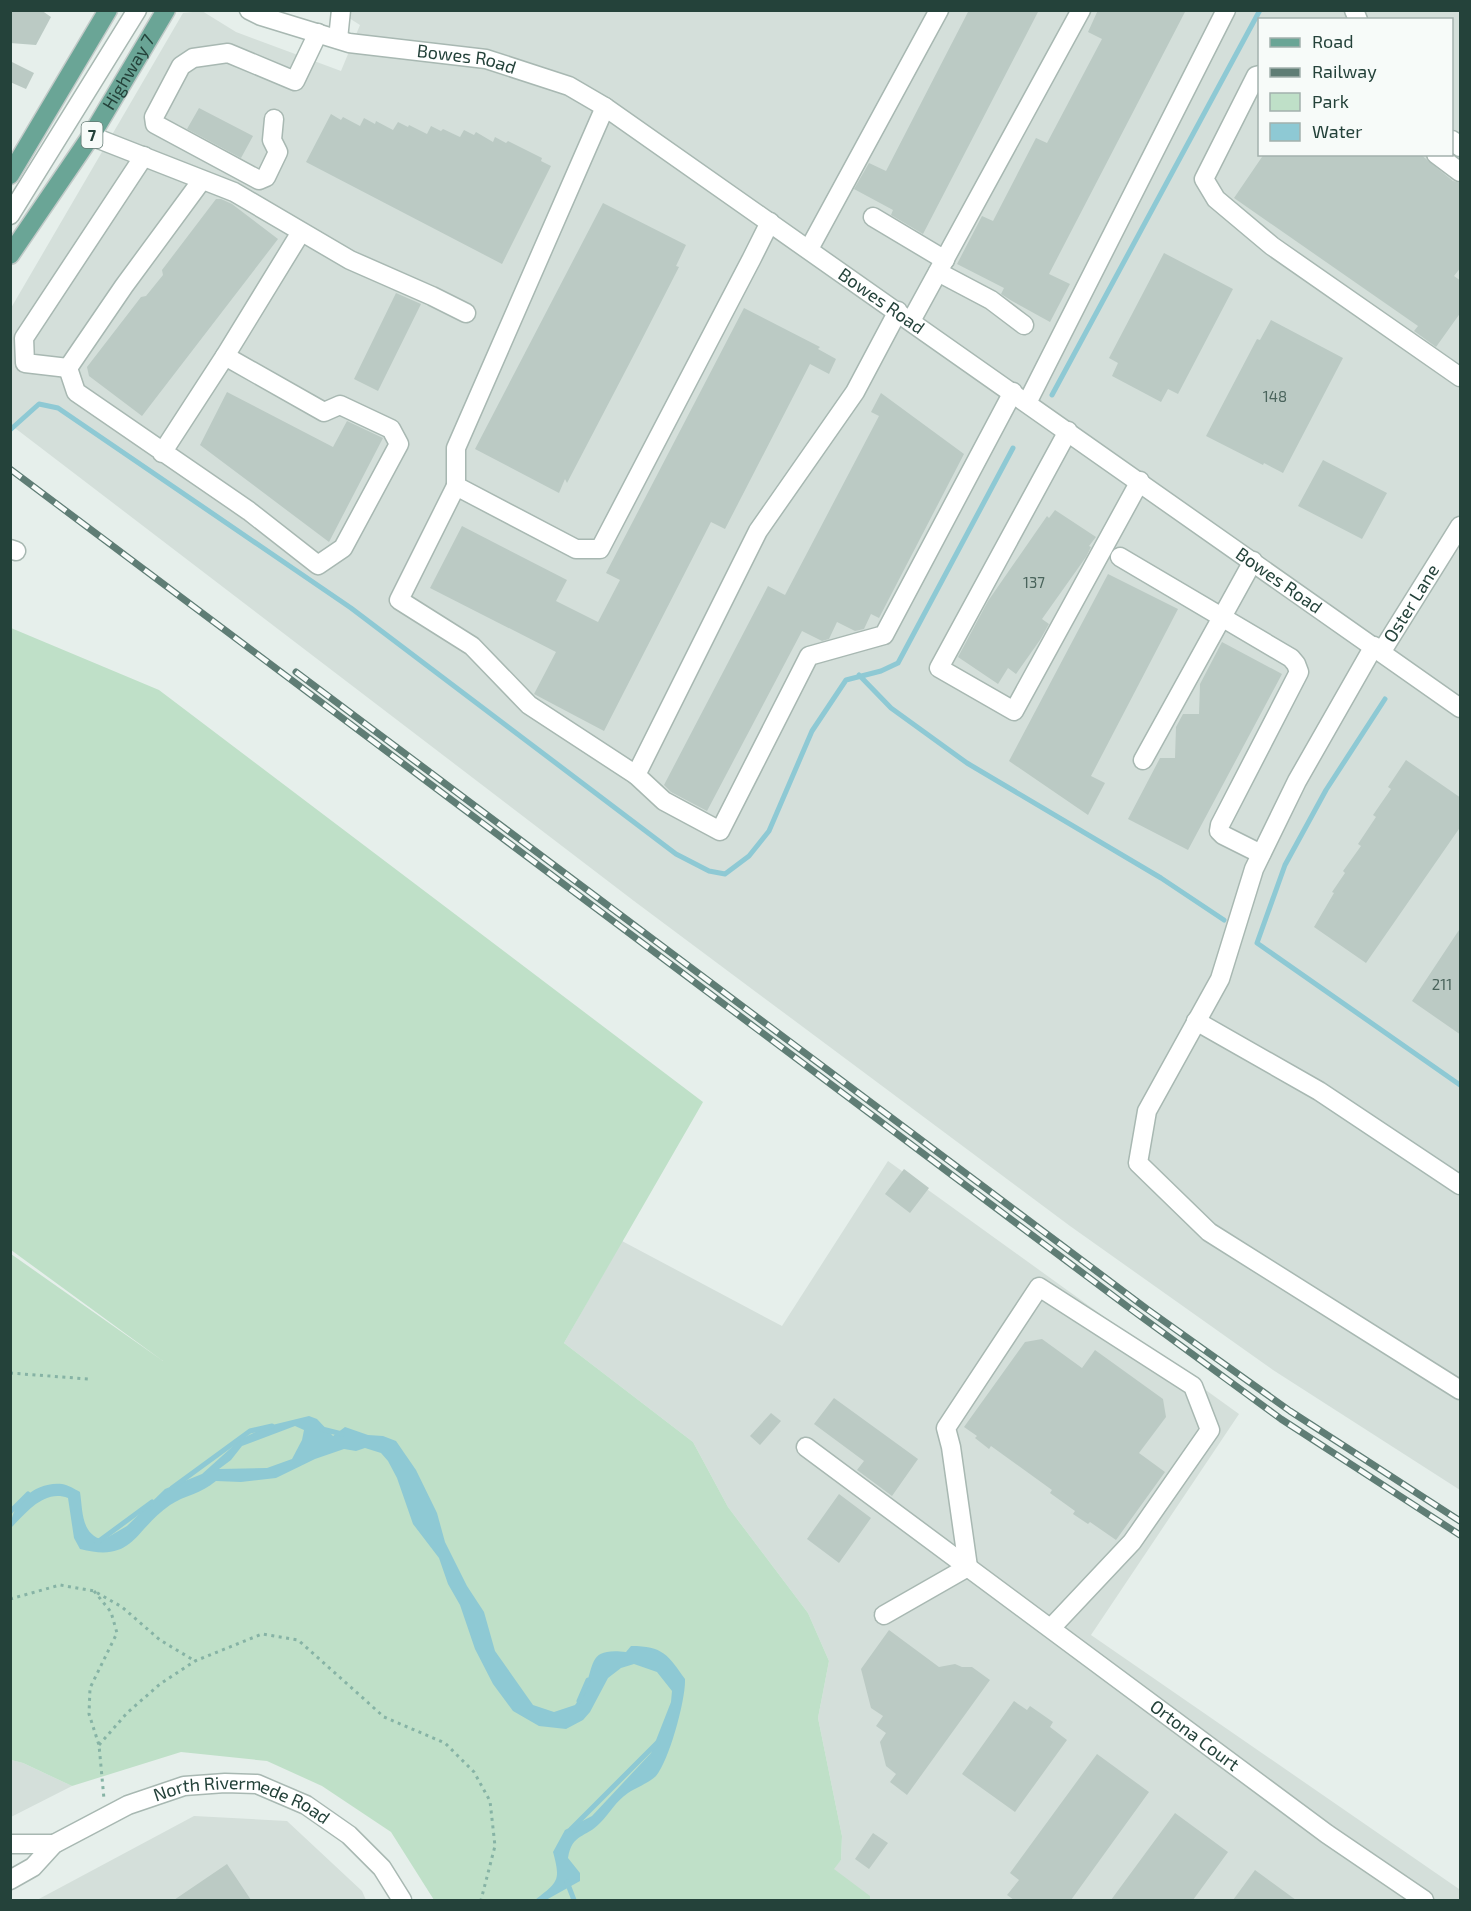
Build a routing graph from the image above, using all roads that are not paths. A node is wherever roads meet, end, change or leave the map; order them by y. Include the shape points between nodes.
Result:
1 (108, 10) edge
2 (137, 10) edge
3 (166, 10) edge
4 (249, 10) edge
5 (341, 10) edge
6 (939, 10) edge
7 (1081, 10) edge
8 (1226, 10) edge
9 (318, 33) junction
10 (338, 39) junction
11 (1258, 76) edge
12 (605, 107) junction
13 (274, 119) dead end
14 (91, 136) junction
15 (144, 156) junction
16 (1439, 156) edge
17 (1461, 172) edge
18 (10, 175) edge
19 (202, 180) junction
20 (10, 215) edge
21 (873, 217) dead end
22 (770, 222) junction
23 (301, 232) junction
24 (809, 249) junction
25 (10, 255) edge
26 (942, 266) junction
27 (466, 313) dead end
28 (904, 316) junction
29 (1024, 325) dead end
30 (225, 356) junction
31 (68, 368) junction
32 (1459, 373) edge
33 (1020, 397) junction
34 (1068, 431) junction
35 (162, 453) junction
36 (1140, 482) junction
37 (456, 486) junction
38 (1461, 526) edge
39 (1120, 557) dead end
40 (1253, 561) junction
41 (1223, 616) junction
42 (1378, 649) junction
43 (1461, 708) edge
44 (1143, 760) dead end
45 (636, 775) junction
46 (1261, 854) junction
47 (1196, 1021) junction
48 (1461, 1185) edge
49 (1461, 1390) edge
50 (806, 1447) dead end
51 (968, 1567) junction
52 (884, 1616) dead end
53 (1050, 1628) junction
54 (10, 1844) edge
55 (54, 1844) junction
56 (10, 1880) edge
57 (402, 1900) edge
58 (1424, 1900) edge

1 - 18 main road
2 - 20 street
3 - 14 main road, Highway 7 / 7
4 - 9 street, Bowes Road
5 - 10 street
6 - 24 street
7 - 26 street
8 - 33 street
9 - 10 street, Bowes Road
9 - 13 street via 295,81 228,53 193,58 182,66 154,117 155,124 259,180 266,177 278,152 272,140
10 - 12 street, Bowes Road via 486,59 569,86
11 - 32 street via 1204,179 1216,199 1272,246
12 - 22 street, Bowes Road
12 - 37 street via 456,448
14 - 15 street
14 - 25 main road, Highway 7 / 7
15 - 19 street
15 - 31 street via 24,338 25,363
16 - 17 street
19 - 23 street via 234,192
19 - 31 street
21 - 26 street
22 - 24 street, Bowes Road
22 - 37 street via 600,549 576,549
23 - 27 street via 350,260
23 - 30 street
24 - 28 street, Bowes Road
26 - 28 street
26 - 29 street
28 - 33 street, Bowes Road
28 - 45 street via 758,531
30 - 35 street
30 - 35 street via 324,412 340,405 391,429 399,444 343,548 318,565 249,511
31 - 35 street via 76,392
33 - 34 street, Bowes Road
33 - 45 street via 884,635 809,656 720,831 664,801
34 - 36 street, Bowes Road
34 - 36 street via 939,668 1014,711
36 - 40 street, Bowes Road
37 - 45 street via 399,600 472,646 530,705
38 - 42 street, Oster Lane
39 - 41 street
40 - 41 street
40 - 42 street, Bowes Road
41 - 44 street
41 - 46 street via 1291,658 1299,672 1220,825 1222,835
42 - 43 street, Bowes Road
42 - 46 street, Oster Lane via 1297,781
46 - 47 street, Oster Lane via 1220,979
47 - 48 street via 1319,1091
47 - 49 street, Oster Lane via 1147,1111 1138,1163 1209,1232
50 - 51 street, Ortona Court
51 - 52 street
51 - 53 street, Ortona Court
51 - 53 street via 946,1428 1039,1287 1193,1386 1210,1430 1132,1542
53 - 58 street, Ortona Court via 1327,1834
54 - 55 street, North Rivermede Road
55 - 56 street, North Rivermede Road via 33,1867
55 - 57 street, North Rivermede Road via 128,1805 184,1786 258,1784 306,1805 349,1835 382,1868

